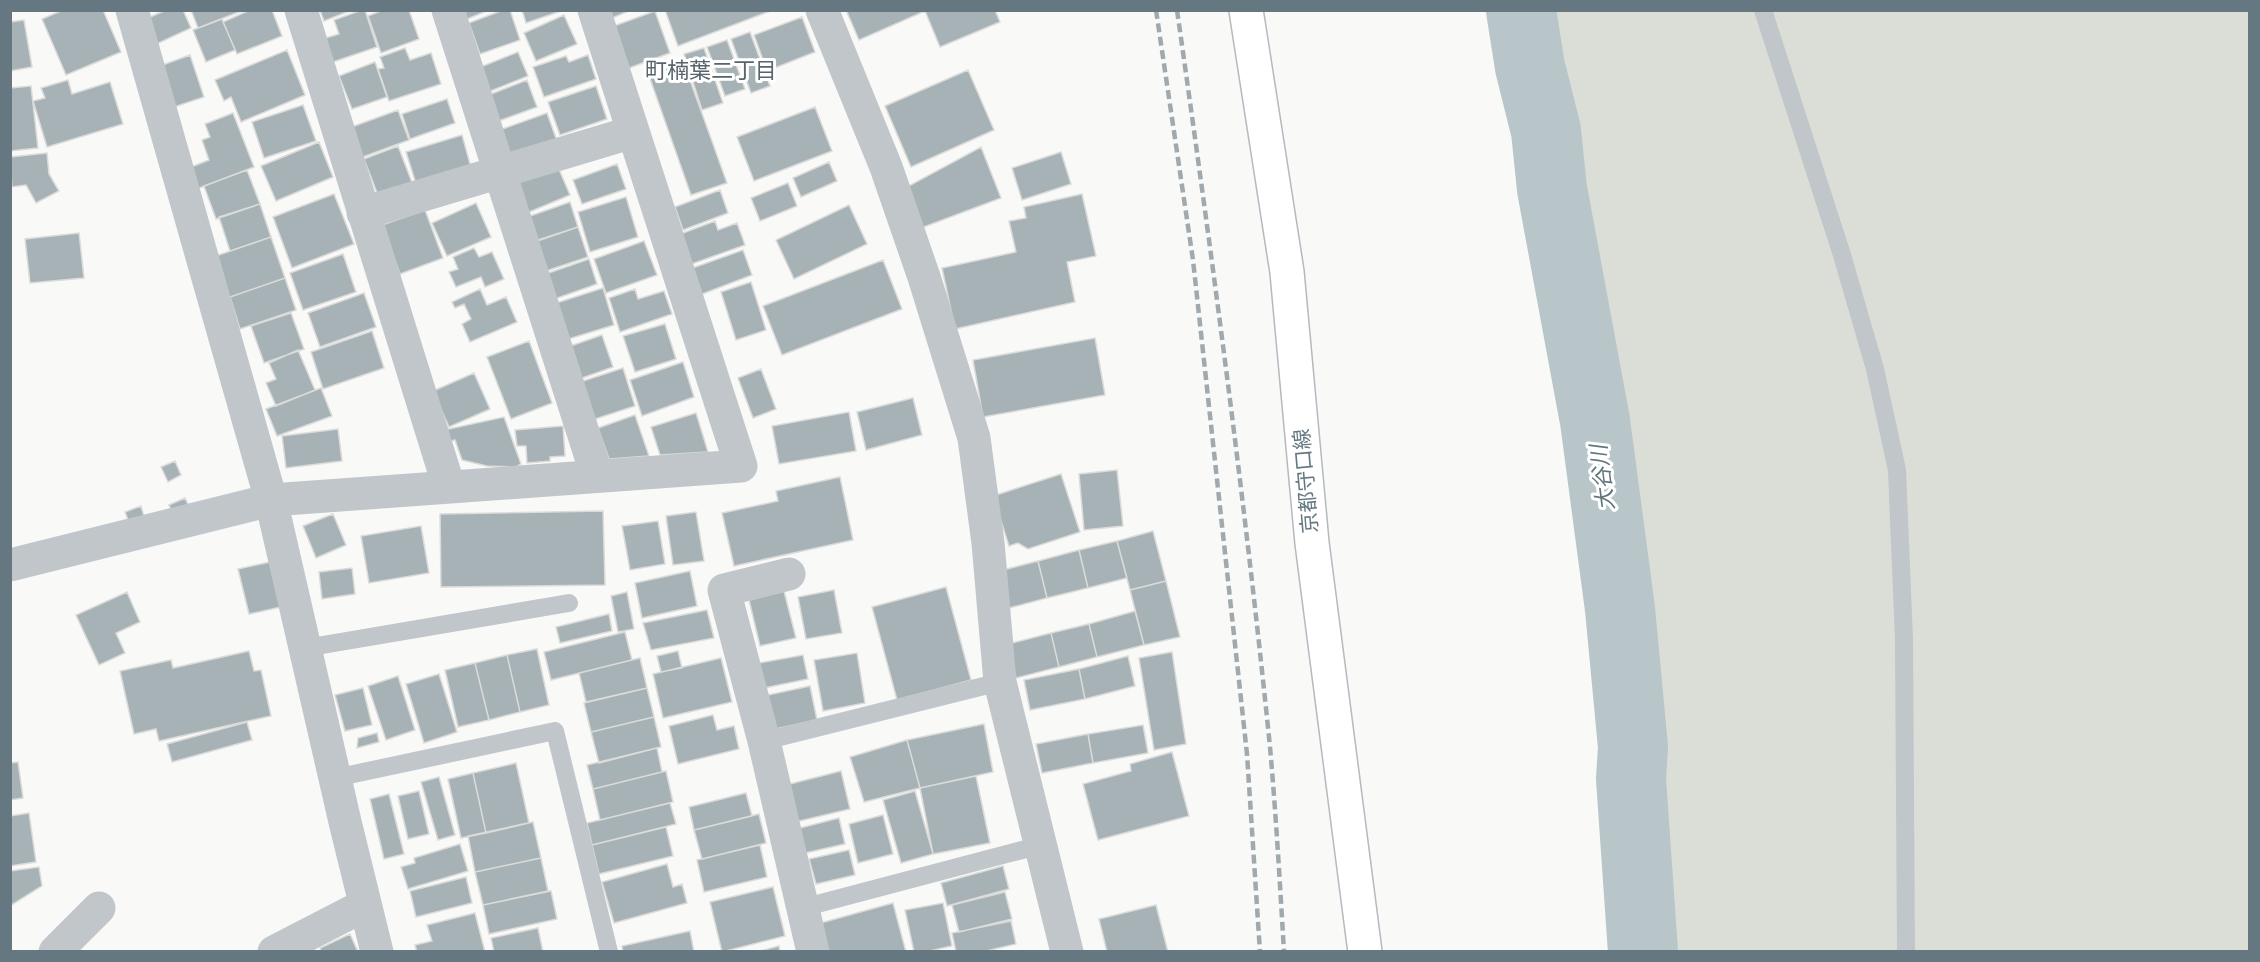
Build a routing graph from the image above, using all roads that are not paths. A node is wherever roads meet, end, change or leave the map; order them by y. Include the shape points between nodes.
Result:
1 (132, 10) edge
2 (301, 10) edge
3 (448, 10) edge
4 (594, 10) edge
5 (822, 10) edge
6 (1246, 10) edge
7 (1763, 10) edge
8 (633, 132) junction
9 (499, 172) junction
10 (363, 213) junction
11 (597, 476) junction
12 (449, 487) junction
13 (271, 500) junction
14 (10, 565) edge
15 (789, 574) dead end
16 (569, 603) dead end
17 (305, 648) junction
18 (1000, 682) junction
19 (764, 741) junction
20 (335, 778) junction
21 (1041, 845) junction
22 (365, 905) junction
23 (99, 908) dead end
24 (802, 908) junction
25 (55, 951) edge
26 (274, 951) edge
27 (377, 951) edge
28 (609, 951) edge
29 (813, 951) edge
30 (1067, 951) edge
31 (1365, 951) edge
32 (1906, 951) edge

1 - 13 street
2 - 10 street
3 - 9 street
4 - 8 street
5 - 18 street via 890,178 974,438
6 - 31 main road, 京都守口線 via 1287,272 1312,543
7 - 32 lane via 1875,369 1897,470 1905,640
8 - 9 street
8 - 11 street via 741,466
9 - 10 street
9 - 11 street
10 - 12 street
11 - 12 street
12 - 13 street
13 - 14 street
13 - 17 street
15 - 19 street via 724,590
16 - 17 lane
17 - 20 street
18 - 19 lane
18 - 21 street
19 - 24 street
20 - 22 street
20 - 28 lane via 555,731
21 - 24 lane
21 - 30 street
22 - 26 street
22 - 27 street
23 - 25 street
24 - 29 street

